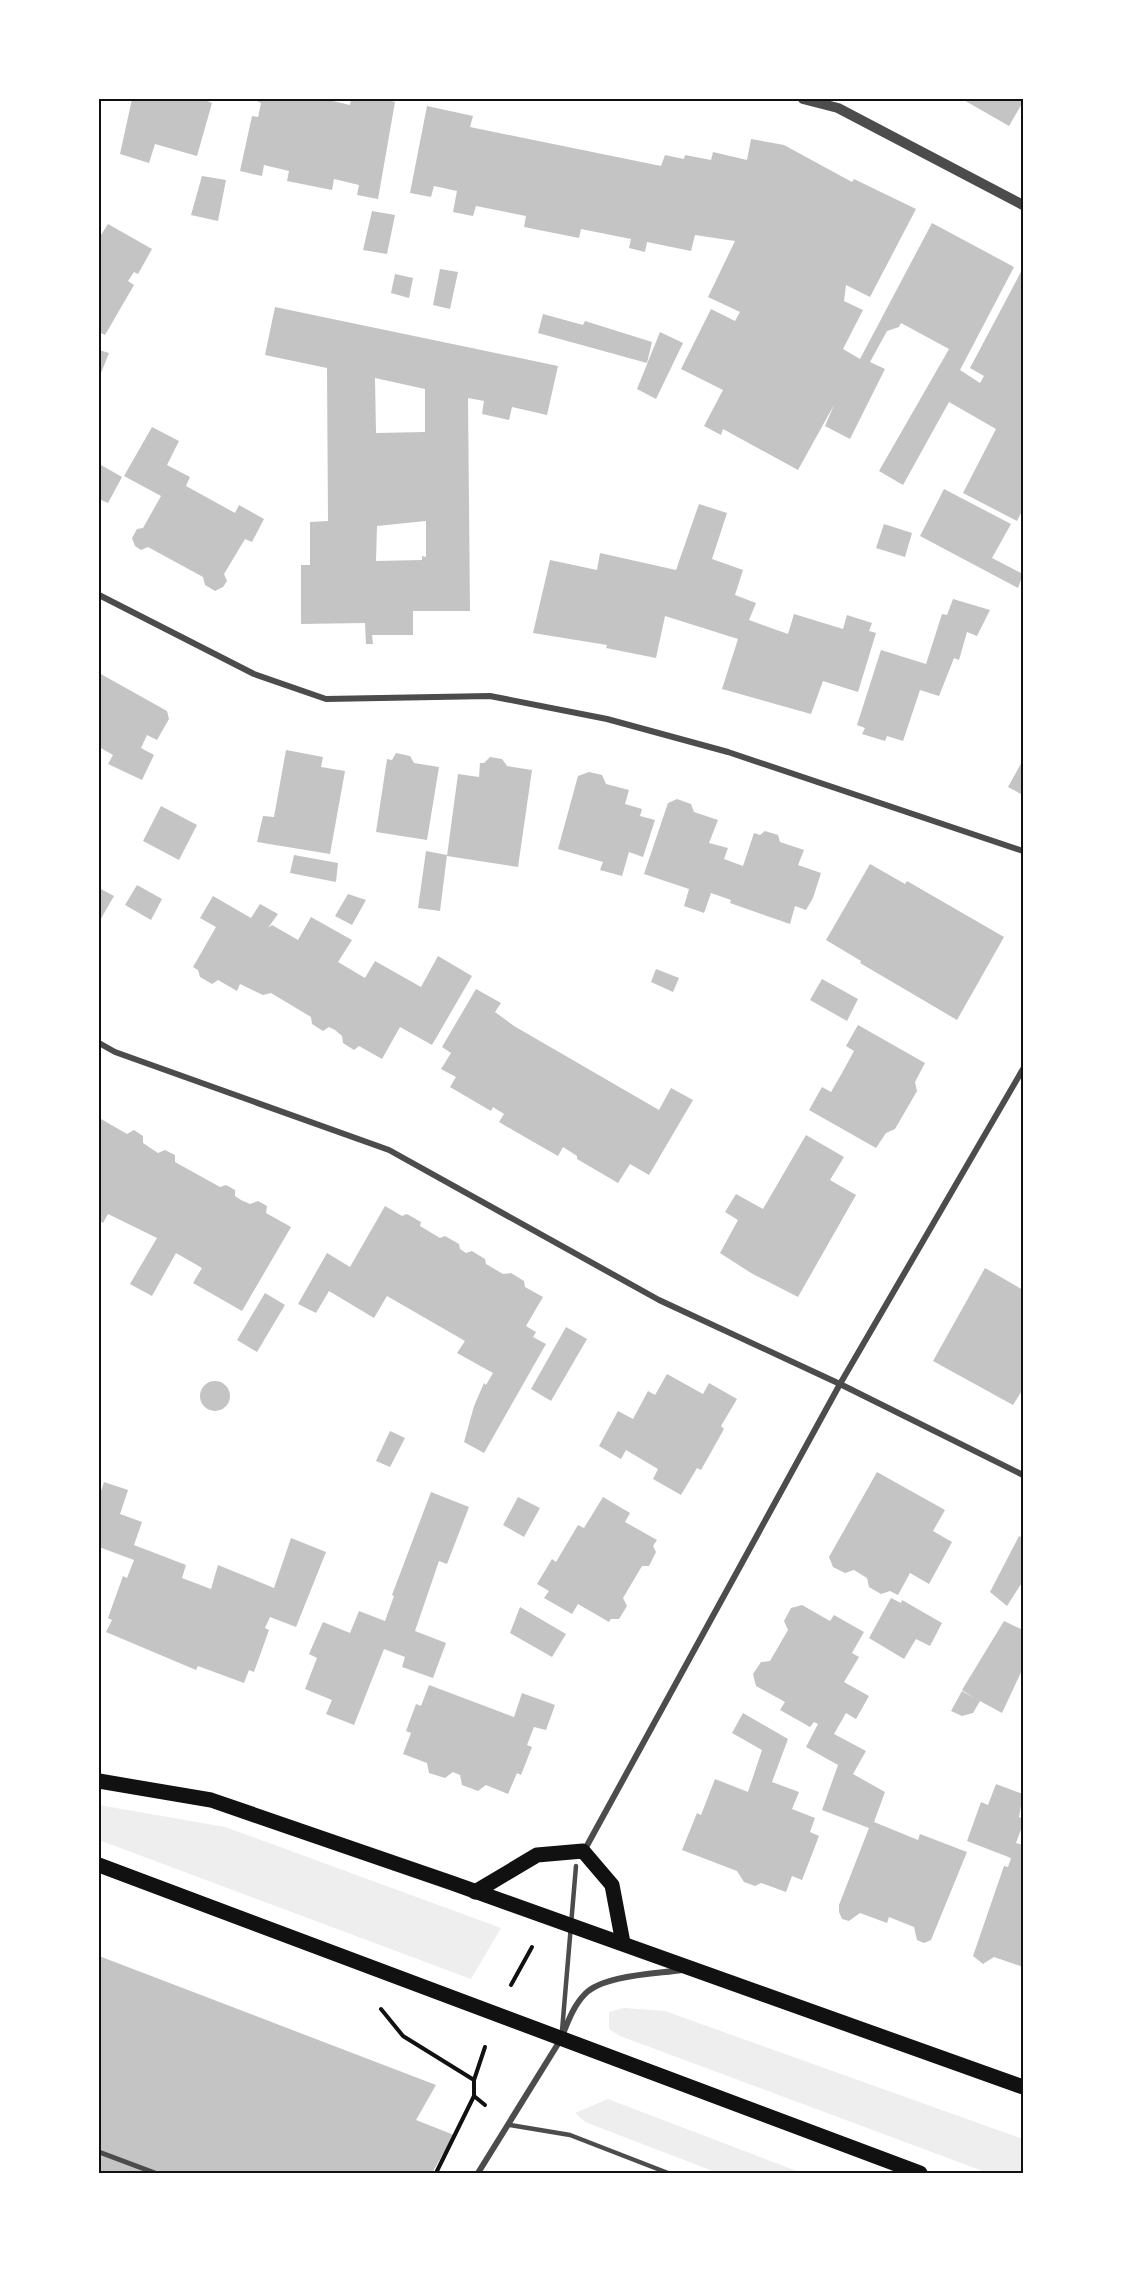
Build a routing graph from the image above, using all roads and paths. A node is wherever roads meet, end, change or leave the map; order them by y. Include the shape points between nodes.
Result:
1 (803, 99) edge
2 (1023, 205) edge
3 (99, 595) edge
4 (1023, 851) edge
5 (99, 1043) edge
6 (1023, 1069) edge
7 (840, 1384) junction
8 (1023, 1475) edge
9 (99, 1781) edge
10 (583, 1851) junction
11 (99, 1865) edge
12 (576, 1866) dead end
13 (475, 1892) junction
14 (571, 1926) junction
15 (623, 1943) junction
16 (692, 1969) junction
17 (375, 2001) dead end
18 (561, 2039) junction
19 (1023, 2087) edge
20 (510, 2125) junction
21 (99, 2152) edge
22 (155, 2173) edge
23 (436, 2173) edge
24 (478, 2173) edge
25 (669, 2173) edge
26 (920, 2173) edge

1 - 2 street via 838,108
3 - 4 street via 254,675 327,699 490,696 607,719 728,752
5 - 7 street via 390,1149 659,1300
6 - 7 street
7 - 8 street
7 - 10 street
9 - 13 main road via 211,1800
10 - 13 main road via 537,1855
10 - 15 main road via 612,1885
11 - 18 main road
12 - 14 lane
13 - 14 main road
14 - 15 main road
14 - 18 lane
15 - 16 main road
16 - 18 street via 603,1982 585,1993
16 - 19 main road
17 - 23 path via 403,2036 474,2080 474,2096
18 - 20 street
18 - 26 main road
20 - 24 street
20 - 25 lane via 570,2135
21 - 22 street

